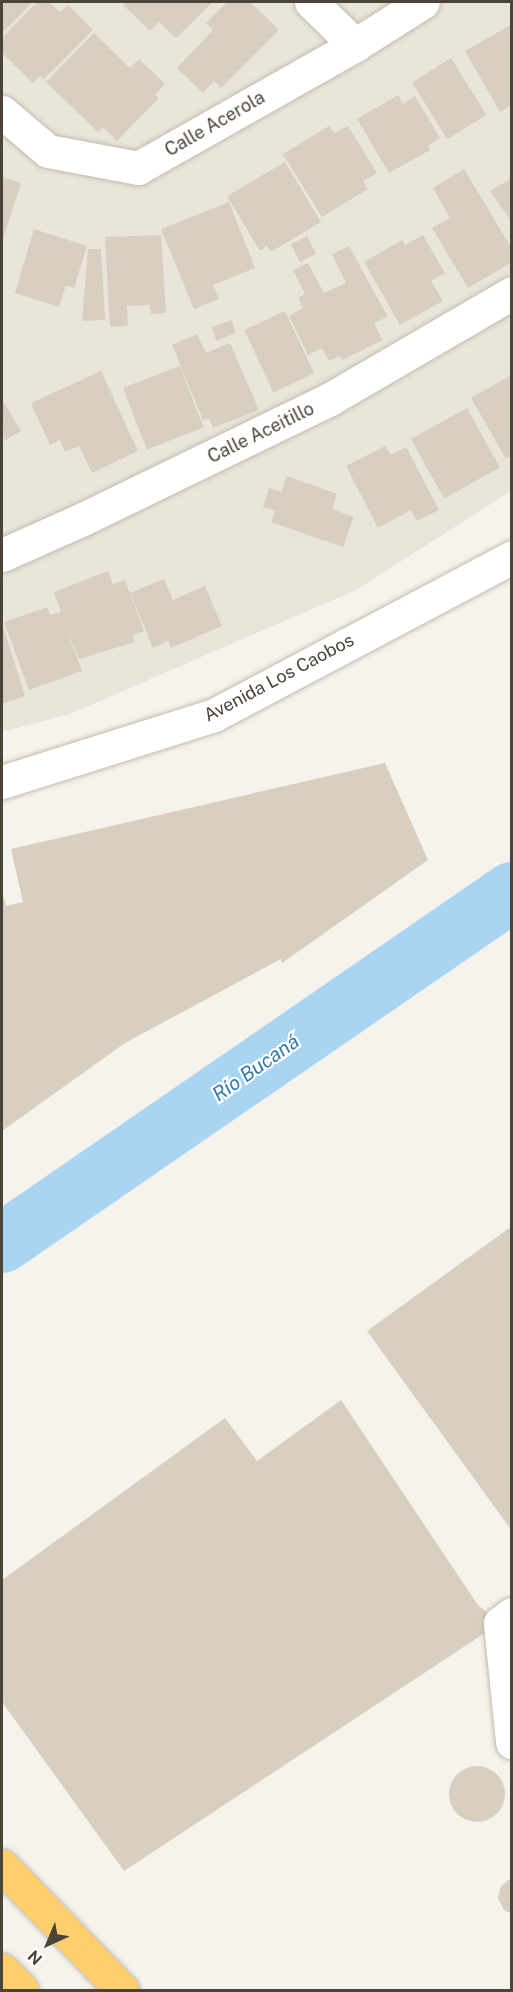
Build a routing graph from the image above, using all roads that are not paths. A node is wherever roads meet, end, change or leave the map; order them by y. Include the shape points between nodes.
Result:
1 (312, 2) edge
2 (423, 2) edge
3 (355, 45) junction
4 (2, 112) edge
5 (512, 293) edge
6 (2, 555) edge
7 (512, 557) edge
8 (2, 782) edge
9 (512, 1614) edge
10 (512, 1742) edge
11 (2, 1866) edge
12 (2, 1970) edge
13 (22, 1990) edge
14 (122, 1990) edge

1 - 3 street
2 - 3 street, Calle Acerola
3 - 4 street, Calle Acerola via 138,168 48,151
5 - 6 street, Calle Aceitillo via 330,399
7 - 8 street, Avenida Los Caobos via 214,715
9 - 10 street via 500,1623
11 - 14 highway
12 - 13 highway

